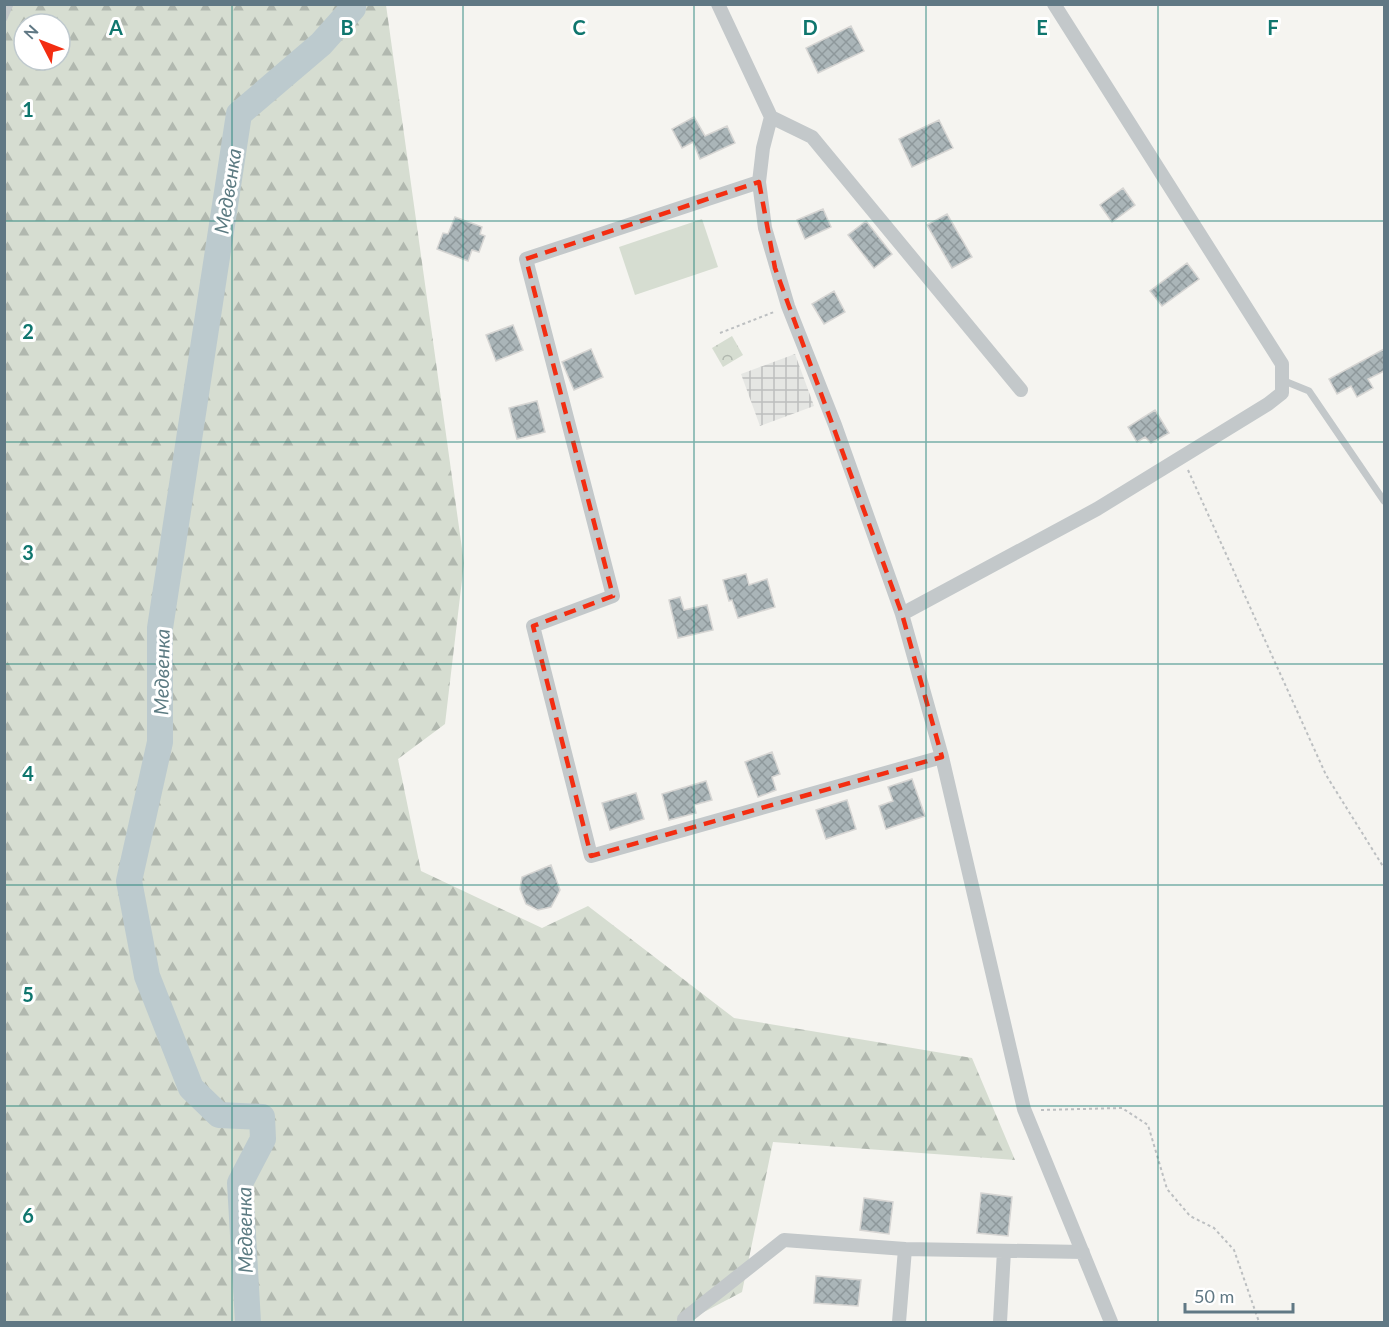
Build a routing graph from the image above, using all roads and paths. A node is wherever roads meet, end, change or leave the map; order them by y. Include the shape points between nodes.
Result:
1 (10, 4) edge
2 (718, 4) edge
3 (1054, 4) edge
4 (4, 18) edge
5 (771, 117) junction
6 (759, 182) junction
7 (788, 306) junction
8 (720, 333) dead end
9 (1282, 380) junction
10 (1020, 390) dead end
11 (1182, 457) junction
12 (1384, 501) edge
13 (902, 614) junction
14 (942, 757) junction
15 (1384, 868) edge
16 (1024, 1109) junction
17 (905, 1249) junction
18 (1004, 1251) junction
19 (1083, 1252) junction
20 (684, 1323) edge
21 (899, 1323) edge
22 (1000, 1323) edge
23 (1111, 1323) edge
24 (1259, 1323) edge

1 - 4 lane
2 - 5 street
3 - 9 street via 1282,364
5 - 6 street
5 - 10 street via 812,137
6 - 7 street via 765,228
6 - 14 street via 526,259 613,596 533,626 591,856
7 - 8 path
7 - 13 street
9 - 11 street via 1282,393 1268,404
9 - 12 lane via 1309,391
11 - 13 street via 1096,509
11 - 15 path via 1326,775
13 - 14 street
14 - 16 street
16 - 19 street
16 - 24 path via 1122,1108 1148,1125 1167,1189 1190,1216 1214,1228 1234,1250
17 - 18 street
17 - 20 street via 784,1239 684,1318
17 - 21 street
18 - 19 street
18 - 22 street
19 - 23 street

